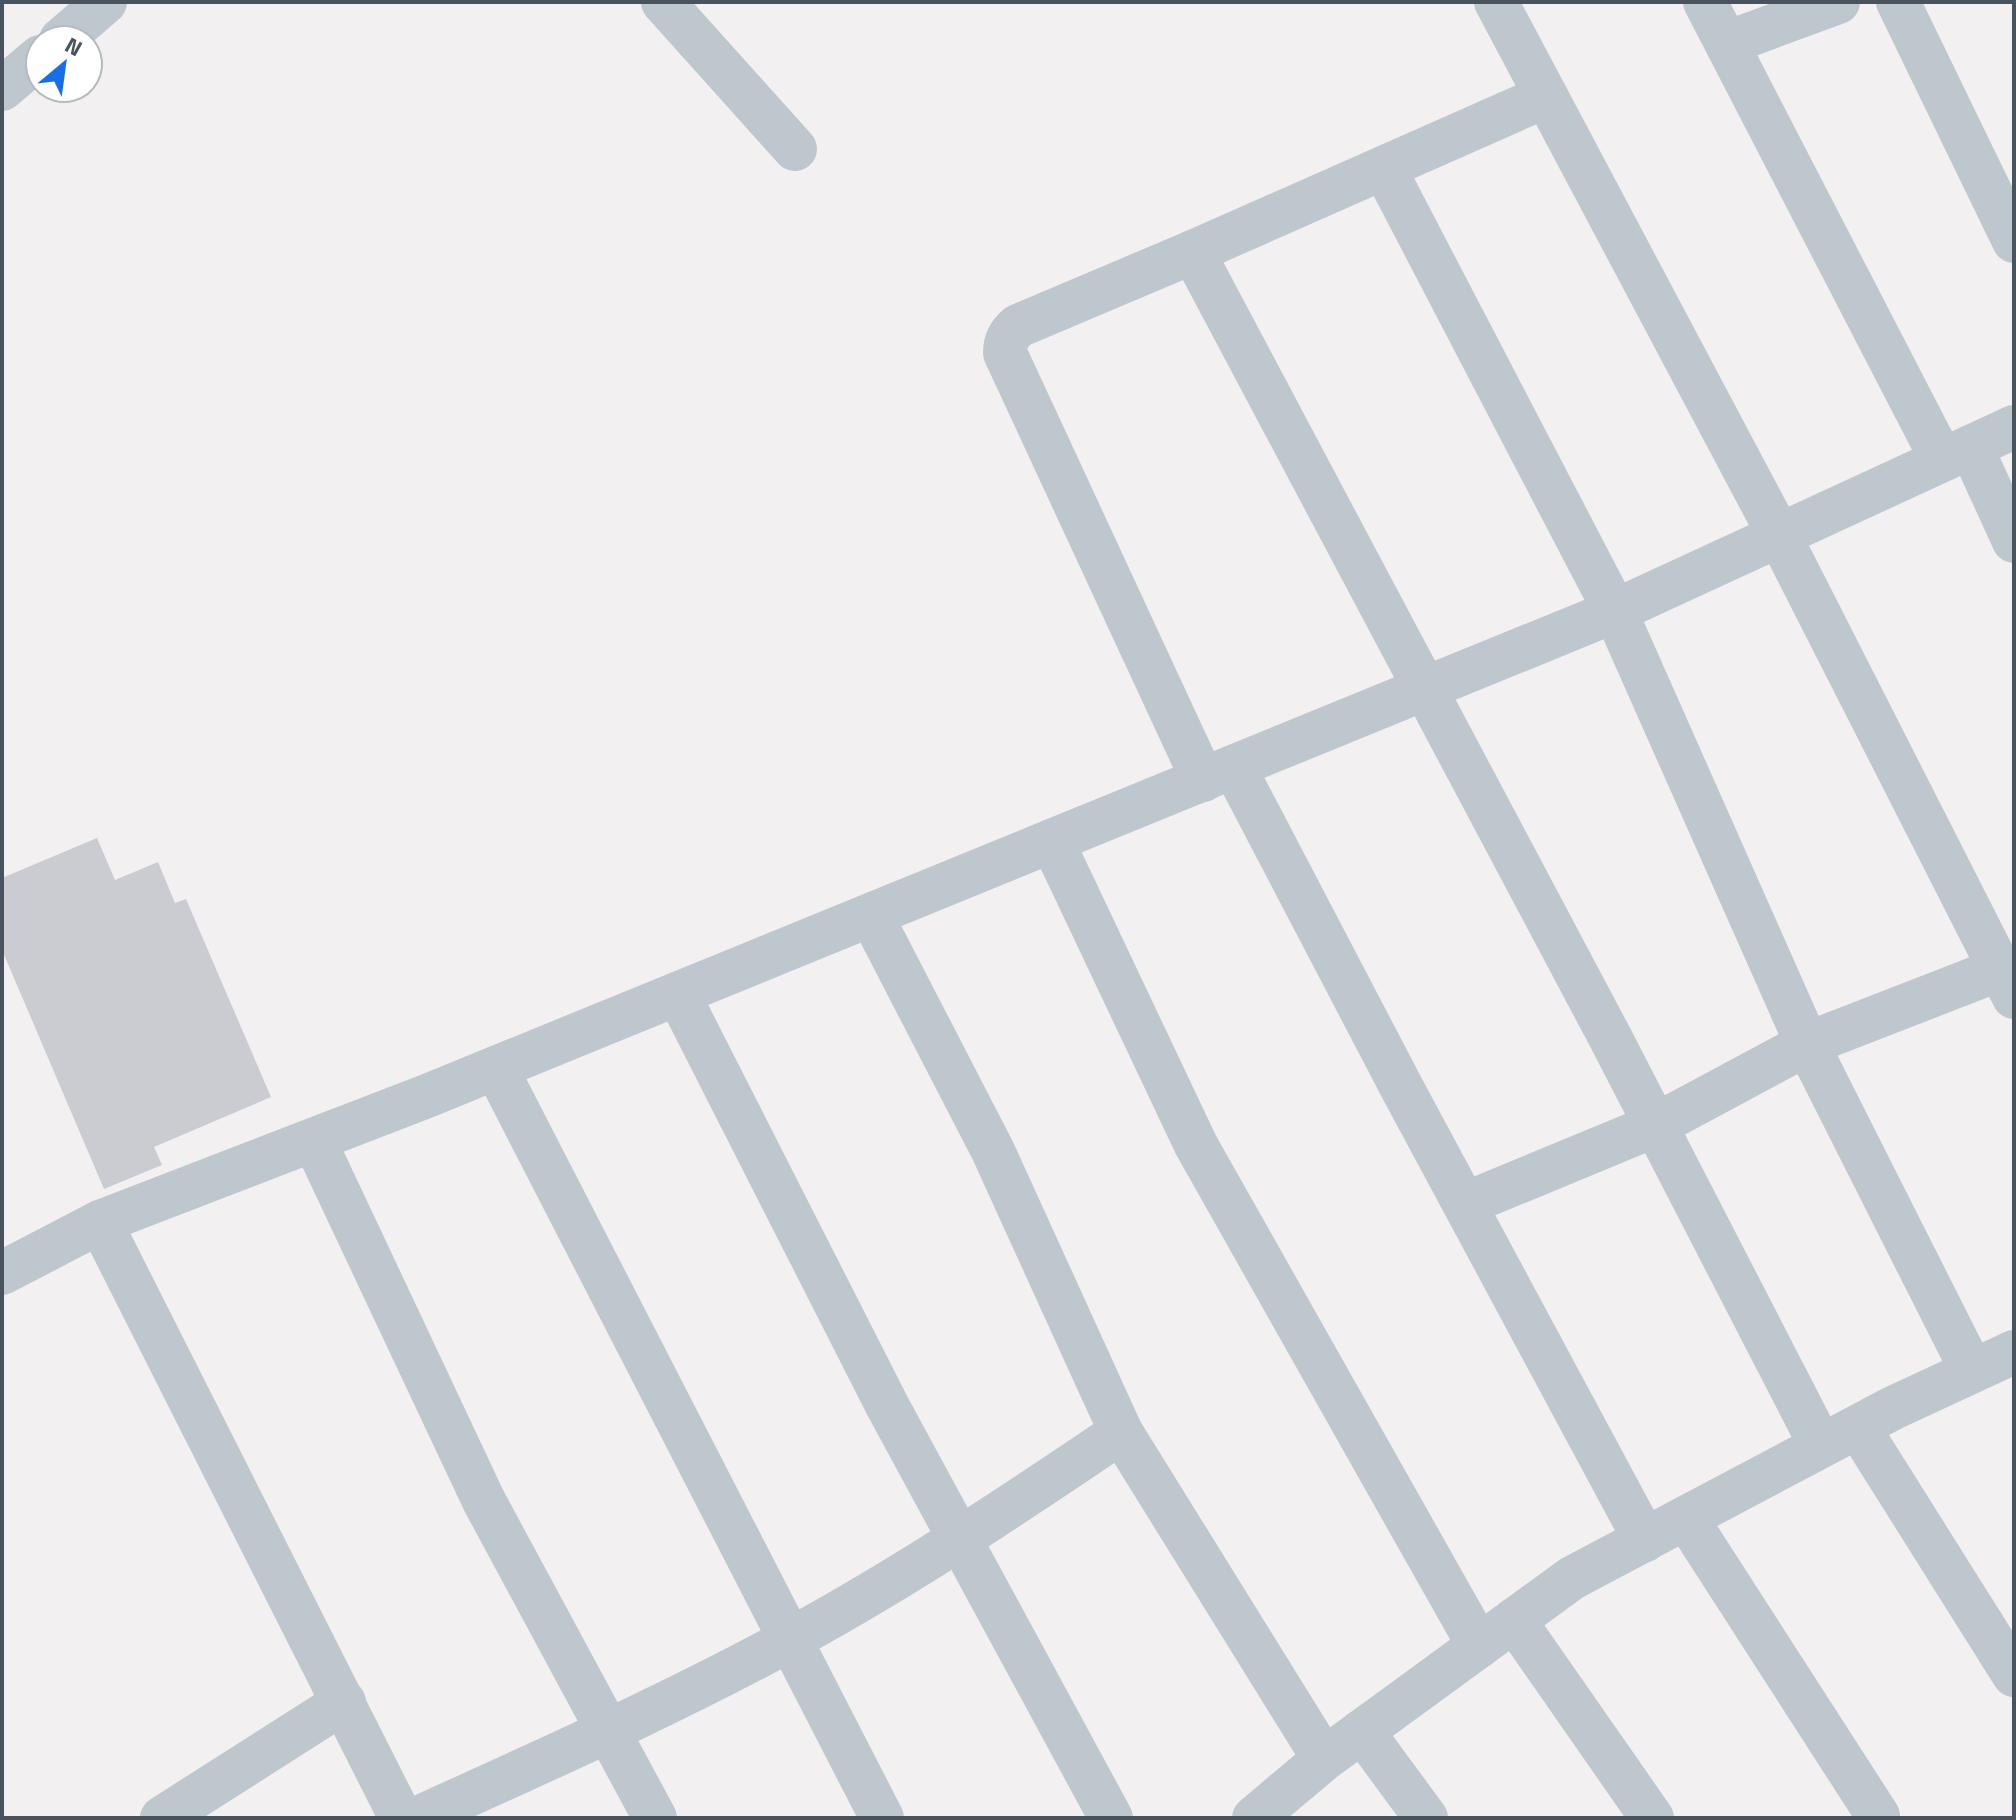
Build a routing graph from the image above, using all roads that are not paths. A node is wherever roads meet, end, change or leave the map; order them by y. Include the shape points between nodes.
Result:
1 (105, 2) edge
2 (663, 2) edge
3 (1496, 2) edge
4 (1705, 2) edge
5 (1838, 2) edge
6 (1898, 2) edge
7 (80, 24) edge
8 (1727, 43) junction
9 (24, 70) edge
10 (2, 89) edge
11 (1546, 96) junction
12 (795, 149) dead end
13 (1384, 168) junction
14 (2014, 241) edge
15 (1193, 252) junction
16 (2014, 427) edge
17 (1956, 454) junction
18 (1779, 535) junction
19 (2014, 541) edge
20 (1615, 611) junction
21 (1424, 690) junction
22 (1219, 773) junction
23 (1052, 841) junction
24 (871, 915) junction
25 (2007, 983) edge
26 (678, 994) junction
27 (1807, 1044) junction
28 (496, 1068) junction
29 (1656, 1125) junction
30 (314, 1140) junction
31 (1465, 1204) junction
32 (100, 1222) junction
33 (2, 1273) edge
34 (2002, 1362) edge
35 (1121, 1432) junction
36 (1840, 1437) junction
37 (1686, 1518) junction
38 (1645, 1540) junction
39 (959, 1541) junction
40 (1514, 1620) junction
41 (791, 1639) junction
42 (1479, 1646) junction
43 (2014, 1675) edge
44 (344, 1702) junction
45 (608, 1731) junction
46 (1362, 1731) junction
47 (1324, 1759) junction
48 (1878, 1816) edge
49 (162, 1818) edge
50 (401, 1818) edge
51 (418, 1818) edge
52 (655, 1818) edge
53 (882, 1818) edge
54 (1111, 1818) edge
55 (1254, 1818) edge
56 (1426, 1818) edge
57 (1652, 1818) edge

1 - 7 street
2 - 12 street
3 - 11 street
4 - 8 street
5 - 8 street
6 - 14 street
8 - 17 street
9 - 10 street
11 - 13 street
11 - 18 street
13 - 15 street
13 - 20 street
15 - 21 street
15 - 22 street via 1018,326 1005,343 1005,353
16 - 17 street
17 - 18 street
17 - 19 street
18 - 20 street
18 - 25 street
20 - 21 street
20 - 27 street
21 - 22 street
21 - 29 street
22 - 23 street
22 - 31 street
23 - 24 street
23 - 42 street via 1196,1145
24 - 26 street
24 - 35 street via 993,1151
25 - 27 street
26 - 28 street
26 - 39 street
27 - 29 street
27 - 34 street
28 - 30 street
28 - 41 street
29 - 31 street
29 - 36 street
30 - 32 street
30 - 45 street via 484,1501
31 - 38 street
32 - 33 street
32 - 44 street
34 - 36 street
35 - 39 street
35 - 47 street
36 - 37 street
36 - 43 street
37 - 38 street
37 - 48 street
38 - 40 street via 1572,1578
39 - 41 street
39 - 54 street
40 - 42 street
40 - 57 street
41 - 45 street
41 - 53 street
42 - 46 street
44 - 49 street
44 - 50 street
45 - 51 street
45 - 52 street
46 - 47 street
46 - 56 street
47 - 55 street

